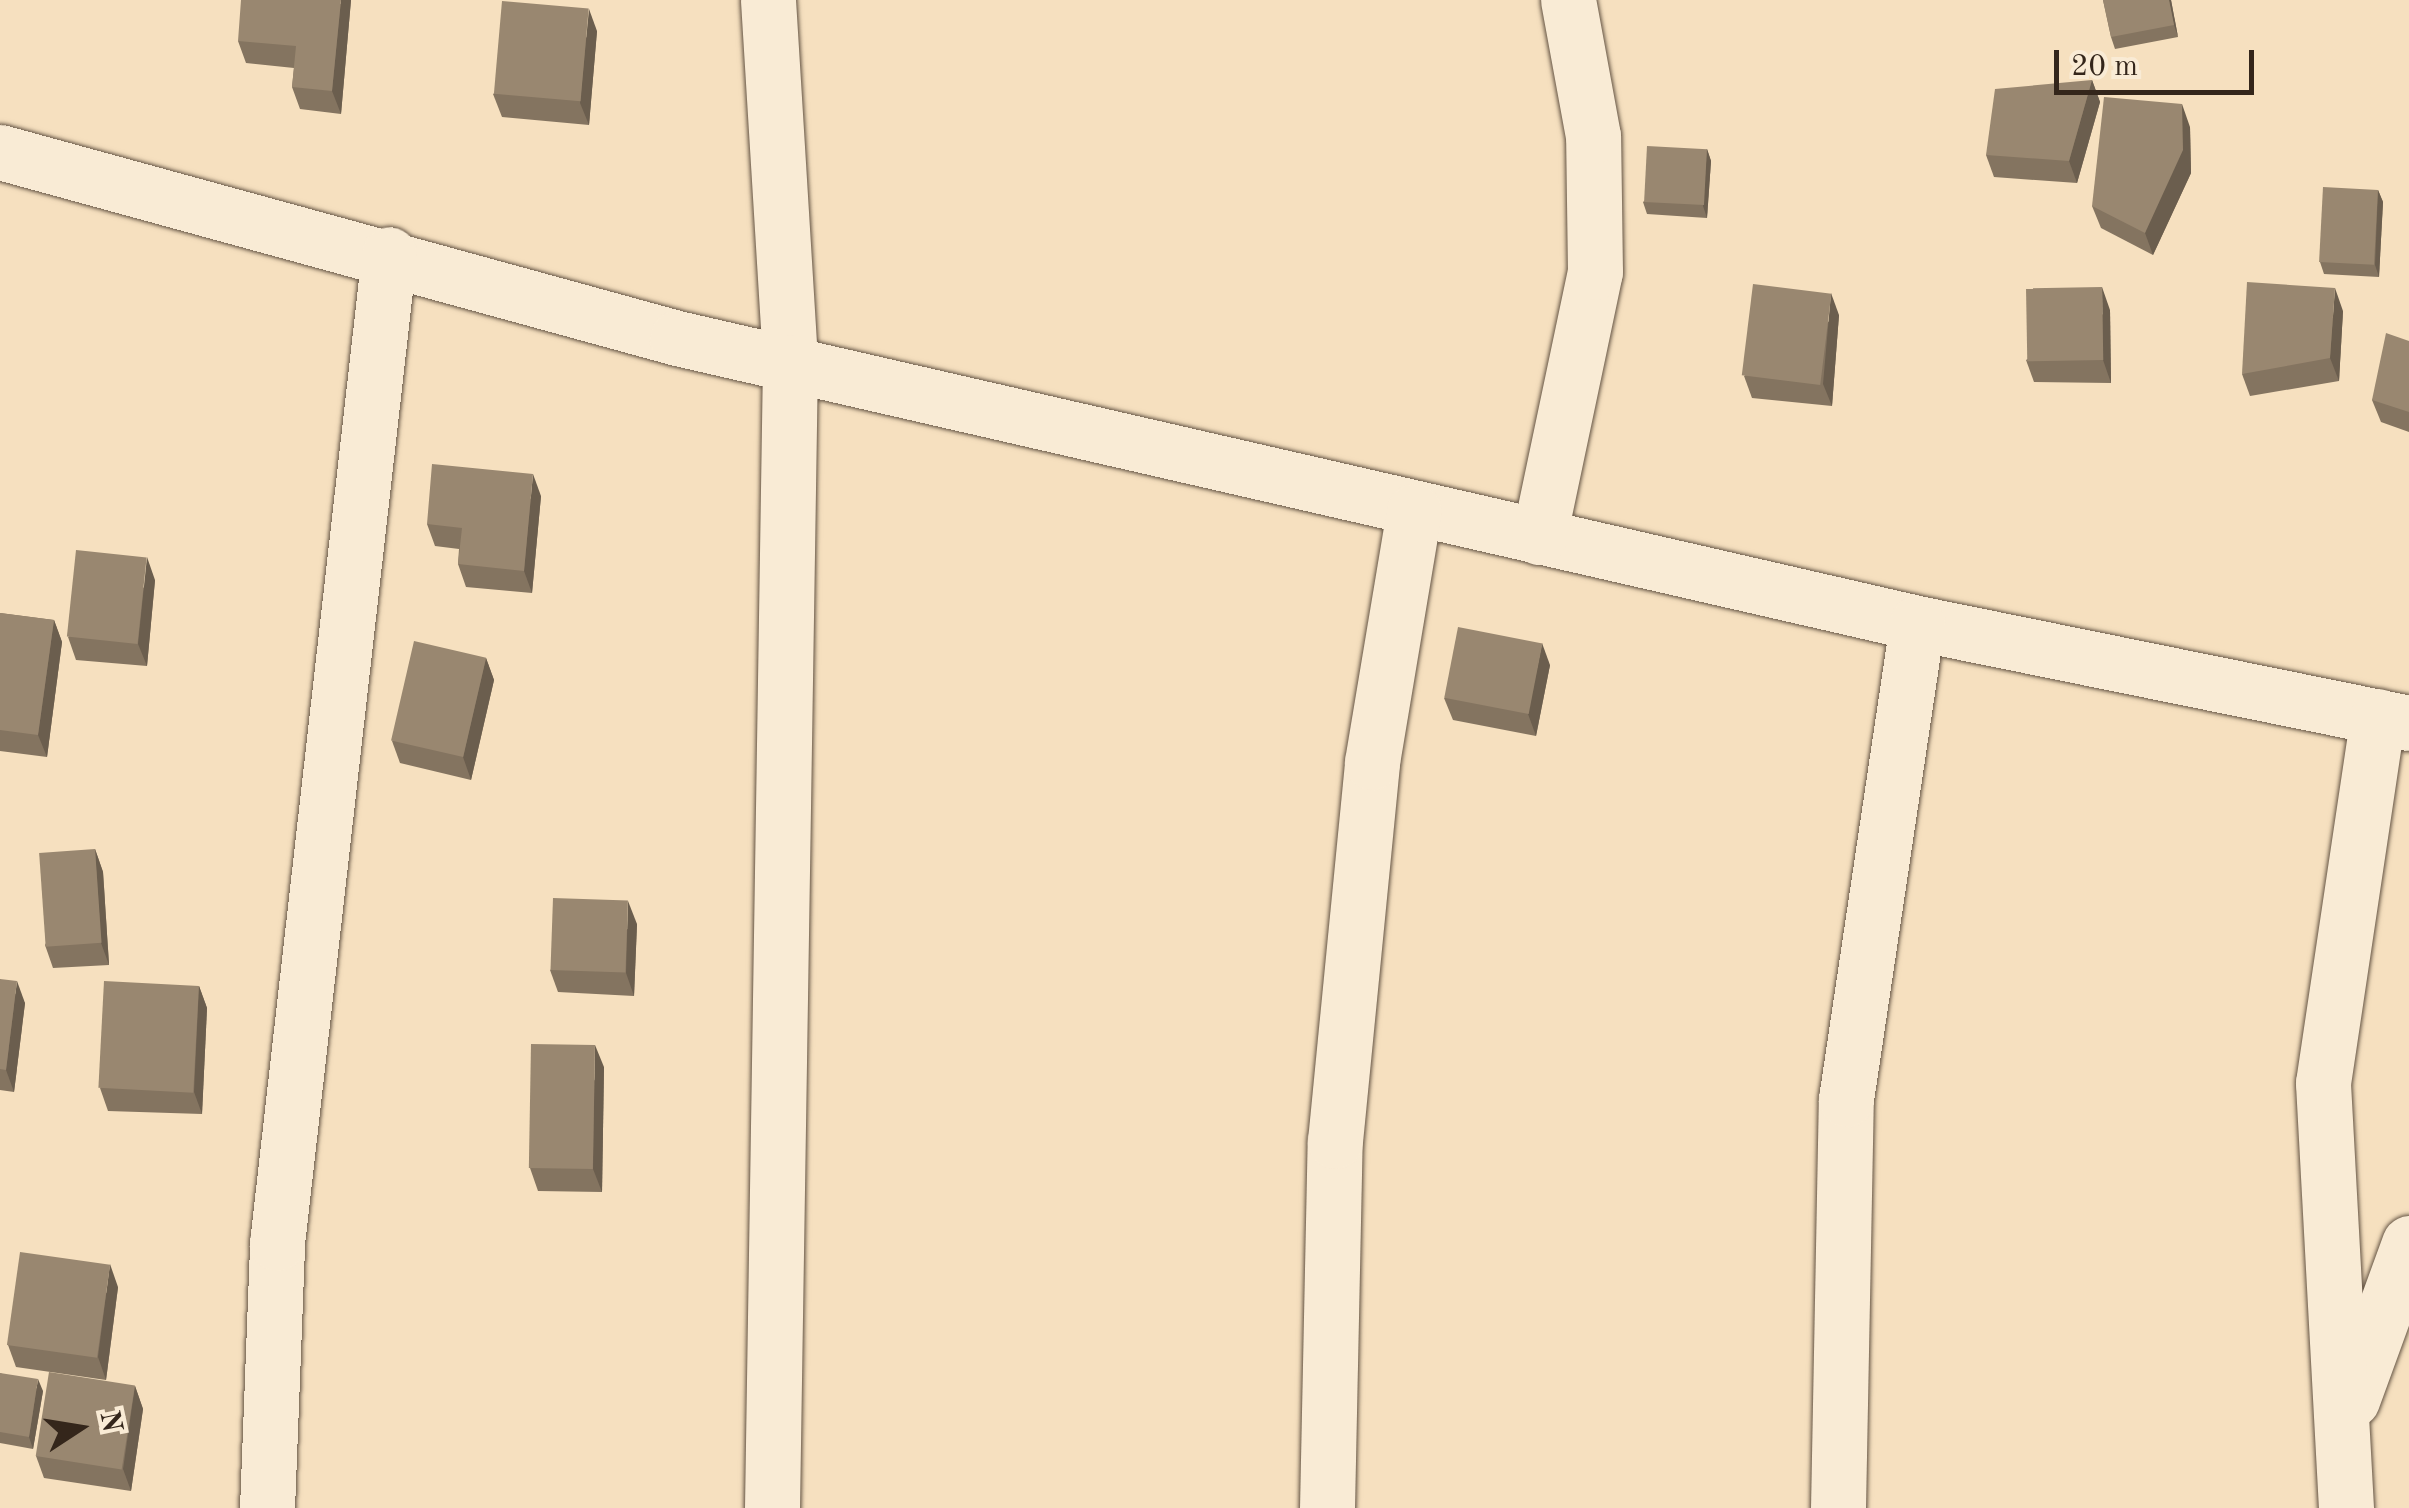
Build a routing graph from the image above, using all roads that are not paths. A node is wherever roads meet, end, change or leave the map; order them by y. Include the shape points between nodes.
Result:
1 (768, 0) edge
2 (1568, 0) edge
3 (0, 152) edge
4 (388, 254) junction
5 (790, 362) junction
6 (1414, 510) junction
7 (1539, 537) junction
8 (1918, 624) junction
9 (2394, 719) edge
10 (2409, 1243) edge
11 (2343, 1426) junction
12 (267, 1508) edge
13 (772, 1508) edge
14 (1327, 1508) edge
15 (1838, 1508) edge
16 (2346, 1508) edge

1 - 5 street
2 - 7 street via 1594,136 1595,272
3 - 4 street
4 - 5 street via 677,338
4 - 12 street via 277,1243
5 - 6 street
5 - 13 street
6 - 7 street
6 - 14 street via 1372,762 1335,1141
7 - 8 street
8 - 9 street
8 - 15 street via 1846,1099
9 - 11 street via 2323,1083
10 - 11 street
11 - 16 street

